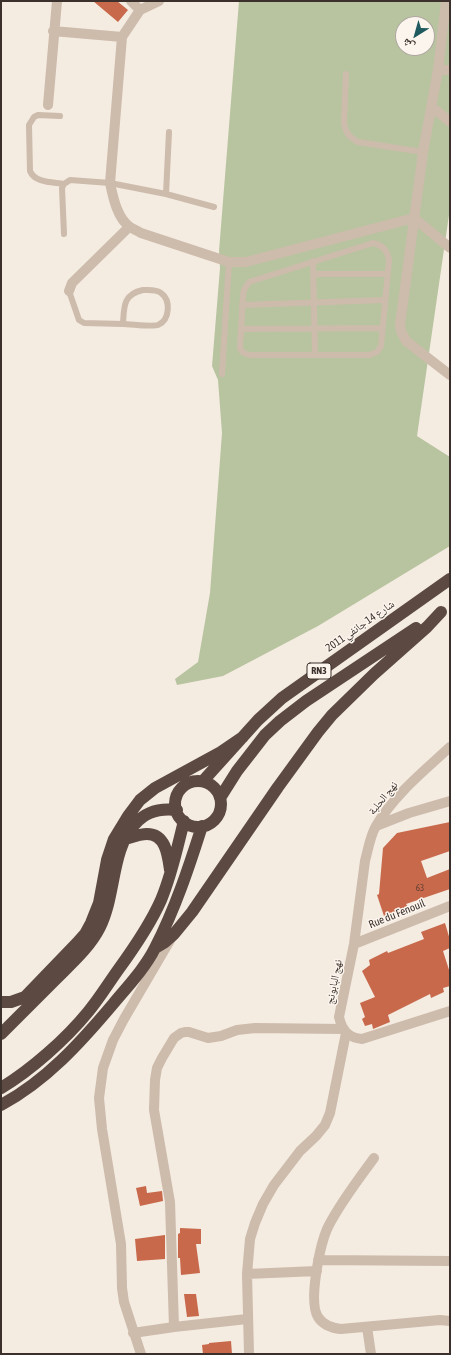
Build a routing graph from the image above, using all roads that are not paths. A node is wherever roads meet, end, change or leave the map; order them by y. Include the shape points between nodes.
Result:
1 (56, 1) edge
2 (131, 1) edge
3 (159, 1) edge
4 (446, 1) edge
5 (140, 6) edge
6 (53, 31) junction
7 (122, 37) junction
8 (438, 70) junction
9 (450, 70) edge
10 (346, 74) dead end
11 (48, 105) dead end
12 (432, 107) junction
13 (60, 116) dead end
14 (450, 122) edge
15 (169, 132) dead end
16 (424, 152) junction
17 (110, 183) junction
18 (64, 184) junction
19 (166, 194) junction
20 (214, 207) dead end
21 (414, 218) junction
22 (129, 227) junction
23 (368, 230) junction
24 (64, 234) dead end
25 (369, 244) junction
26 (450, 248) edge
27 (313, 261) junction
28 (229, 262) junction
29 (314, 274) junction
30 (388, 274) junction
31 (69, 291) joint
32 (385, 300) junction
33 (314, 302) junction
34 (242, 305) junction
35 (123, 324) junction
36 (314, 328) junction
37 (382, 328) junction
38 (241, 329) junction
39 (315, 355) junction
40 (222, 374) dead end
41 (450, 375) edge
42 (450, 579) edge
43 (446, 609) edge
44 (243, 737) junction
45 (450, 747) edge
46 (203, 781) junction
47 (397, 797) junction
48 (220, 798) junction
49 (450, 801) edge
50 (177, 810) junction
51 (409, 814) junction
52 (184, 821) junction
53 (202, 826) junction
54 (376, 826) junction
55 (125, 839) junction
56 (171, 874) junction
57 (450, 906) edge
58 (174, 934) junction
59 (354, 944) junction
60 (155, 948) junction
61 (1, 1002) edge
62 (450, 1011) edge
63 (345, 1031) junction
64 (1, 1034) edge
65 (1, 1088) edge
66 (1, 1105) edge
67 (374, 1158) dead end
68 (318, 1260) junction
69 (450, 1261) edge
70 (317, 1271) junction
71 (247, 1274) junction
72 (247, 1319) junction
73 (450, 1321) edge
74 (174, 1327) junction
75 (367, 1327) junction
76 (133, 1333) junction
77 (141, 1354) edge
78 (249, 1354) edge
79 (371, 1354) edge

1 - 6 street
2 - 5 street
3 - 5 street
4 - 8 street
5 - 7 street
6 - 7 street
6 - 11 street
7 - 17 street
8 - 9 street
8 - 12 street
10 - 16 lane via 344,122 352,139
12 - 14 street
12 - 16 street
13 - 18 lane via 38,115 31,120 30,167 35,178
15 - 19 lane
16 - 21 street
17 - 18 lane via 70,180
17 - 19 lane
17 - 22 street via 114,204
18 - 24 lane
19 - 20 lane
21 - 23 street
21 - 26 street
21 - 41 street via 401,331 406,341
22 - 28 street
22 - 31 street via 72,283
23 - 25 lane
23 - 28 street via 246,262
25 - 27 lane
25 - 30 lane via 378,244 387,252
27 - 29 lane
27 - 34 lane via 249,282 244,290
28 - 40 lane
29 - 30 lane
29 - 33 lane
30 - 32 lane
31 - 35 lane via 81,322
32 - 33 lane
32 - 37 lane
33 - 34 lane
33 - 36 lane
34 - 38 lane
35 - 35 lane via 157,325 168,311 166,297 153,290 136,291 126,301
36 - 37 lane
36 - 38 lane
36 - 39 lane
37 - 39 lane via 381,346 375,354
38 - 39 lane via 240,348 246,354
42 - 44 highway, شارع 14 جانفي 2011 / RN3 via 282,698
43 - 48 highway, RN3 via 301,704 280,721 265,735
43 - 58 highway via 332,715
44 - 46 highway, شارع 14 جانفي 2011 / RN3
44 - 61 highway via 215,756 155,788 140,800 114,839 107,860 99,903 85,934 25,997 11,1002
45 - 47 street, نهج الحلبة
46 - 48 highway via 214,787
46 - 50 highway via 184,786 177,797
47 - 51 street via 401,807
47 - 54 street, نهج الحلبة
48 - 53 highway, RN3 via 219,813 209,824
49 - 51 street, نهج الحلبة
50 - 52 highway
50 - 55 highway via 160,809 146,815 134,824
51 - 54 street, نهج الحلبة
52 - 53 highway
52 - 56 highway
53 - 60 highway via 176,901
54 - 59 street, نهج البابونج via 365,861
55 - 56 highway via 147,834 160,839 166,847
55 - 64 highway via 108,908 95,936
56 - 65 highway via 161,901 144,933 89,1011 44,1056
57 - 59 street, Rue du Fenouil
58 - 60 highway
58 - 76 street via 113,1040 100,1082 100,1114 121,1244 122,1288
59 - 63 street, نهج البابونج via 339,1017
60 - 66 highway via 128,987 79,1042 25,1091
62 - 63 street via 362,1039 354,1039
63 - 71 street via 330,1112 325,1125 274,1185 263,1204 250,1239
63 - 74 street via 255,1028 208,1038 185,1032 174,1038 162,1058 155,1080 154,1110 170,1202
67 - 68 street via 333,1218 324,1237
68 - 69 street
68 - 70 street
70 - 71 street
70 - 75 street via 314,1309 324,1324 332,1328
71 - 72 street
72 - 74 street
72 - 78 street
73 - 75 street
74 - 76 street
75 - 79 street
76 - 77 street

